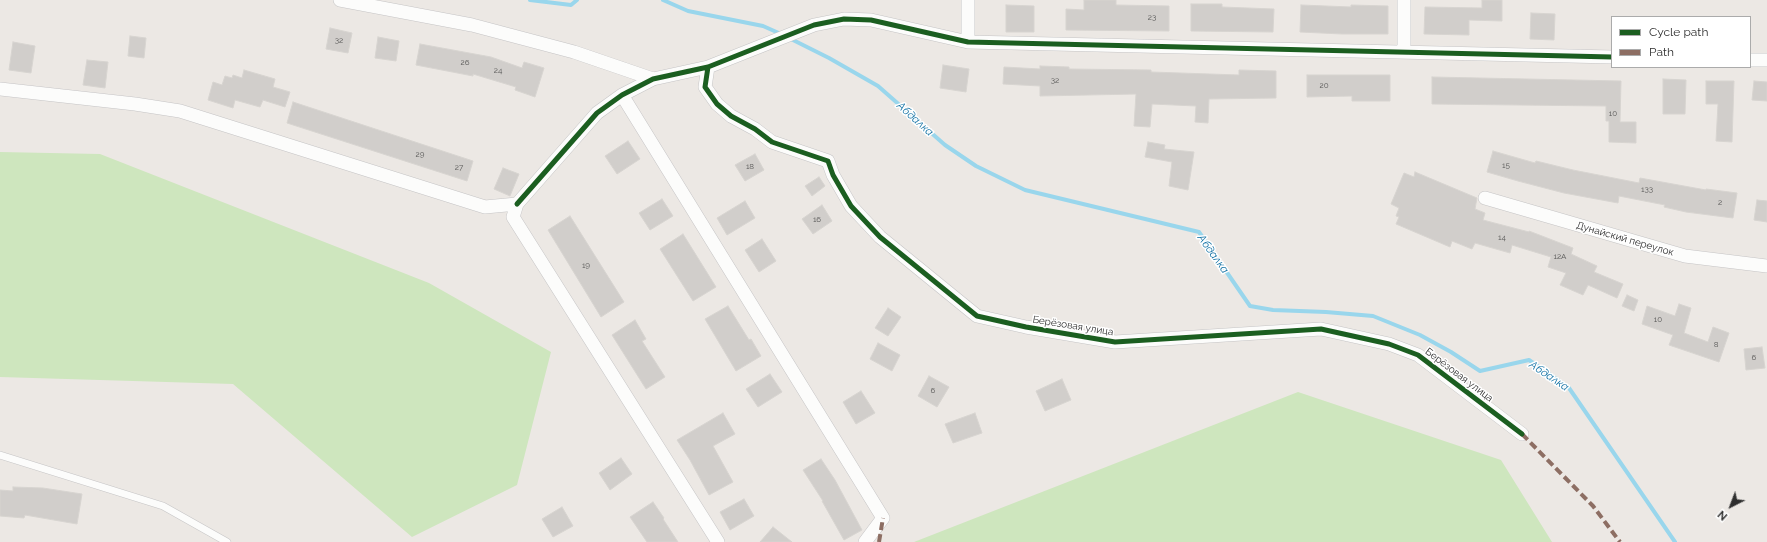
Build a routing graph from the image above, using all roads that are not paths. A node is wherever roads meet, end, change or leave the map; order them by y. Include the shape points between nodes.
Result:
1 (340, 0) edge
2 (968, 0) edge
3 (1404, 0) edge
4 (968, 42) junction
5 (1404, 52) junction
6 (1611, 57) edge
7 (1751, 60) edge
8 (1767, 60) edge
9 (708, 67) junction
10 (654, 79) junction
11 (0, 89) edge
12 (622, 95) junction
13 (1485, 198) dead end
14 (517, 204) junction
15 (1767, 266) edge
16 (1522, 434) dead end
17 (0, 455) edge
18 (227, 542) edge
19 (718, 542) edge
20 (865, 542) edge

1 - 10 street via 472,25 574,52
2 - 4 street
3 - 5 street
4 - 5 street
4 - 9 street via 871,20 844,19 814,26
5 - 6 street
7 - 8 street
9 - 10 street
9 - 16 street, Берёзовая улица via 705,87 717,104 772,142 828,161 851,206 880,237 977,316 1115,342 1321,329 1389,344 1418,356
10 - 12 street
11 - 14 street via 180,111 485,207
12 - 14 street via 597,112
12 - 20 street via 883,518
13 - 15 street, Дунайский переулок via 1685,256
14 - 19 street via 513,217
17 - 18 lane via 163,506

